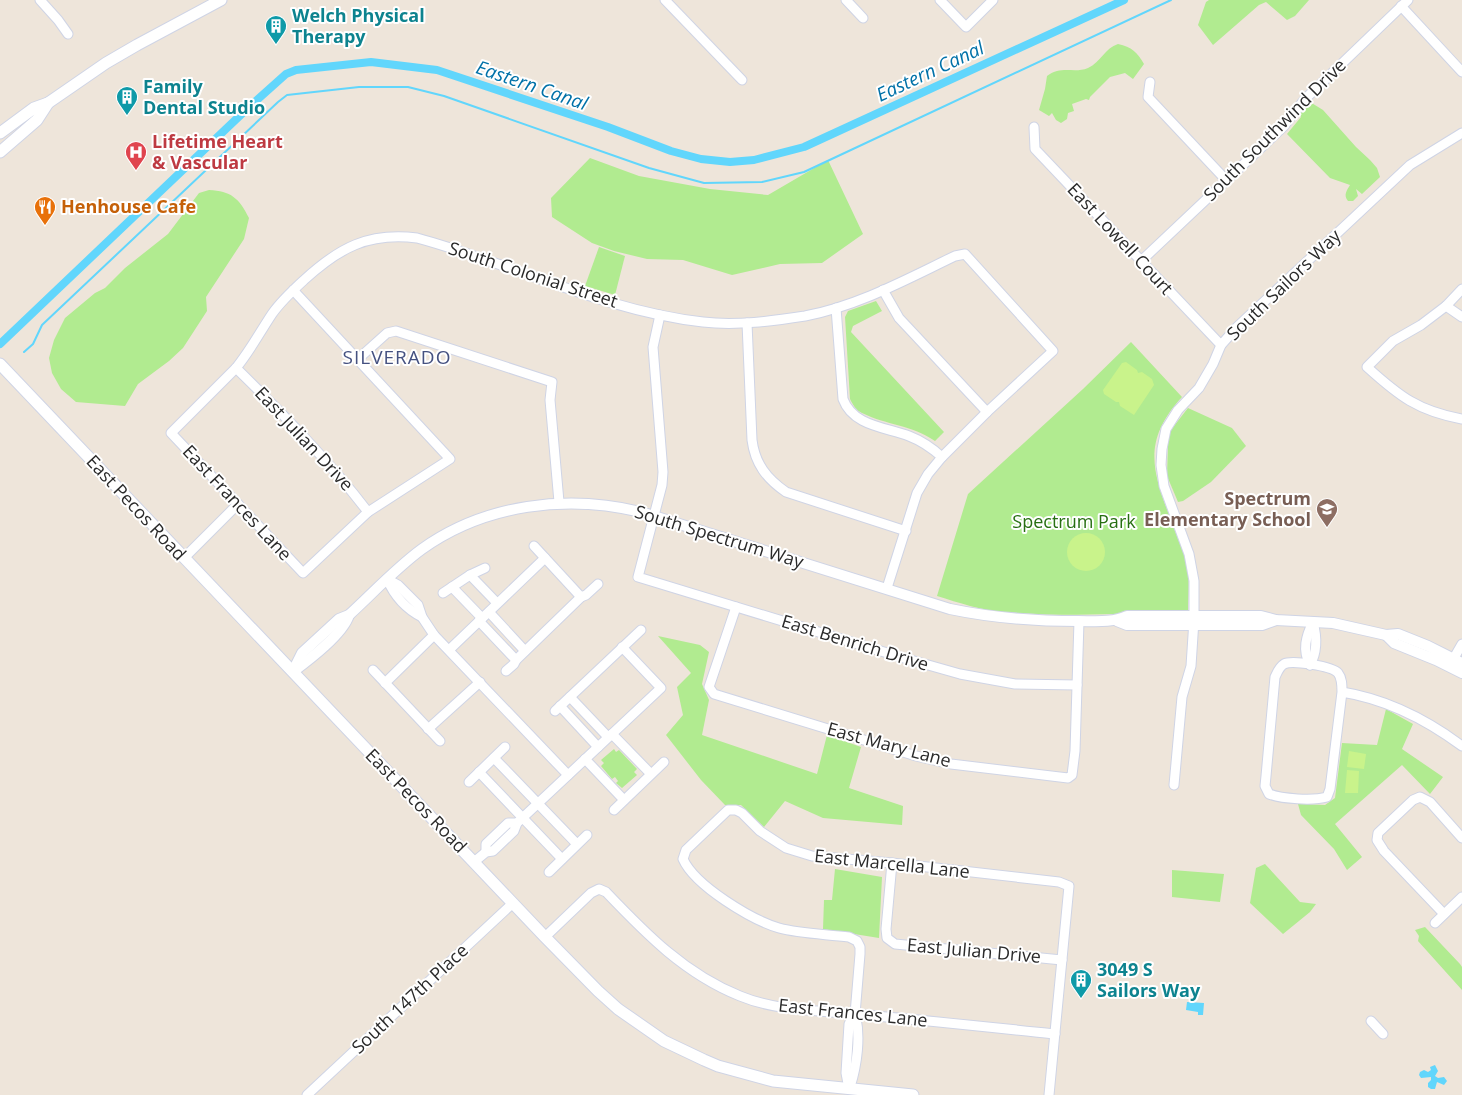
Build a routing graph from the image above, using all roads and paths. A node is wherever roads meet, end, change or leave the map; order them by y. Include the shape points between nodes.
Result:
1 (40, 0) edge
2 (219, 0) edge
3 (665, 0) edge
4 (846, 0) edge
5 (940, 0) edge
6 (993, 0) edge
7 (1405, 3) edge
8 (863, 18) dead end
9 (68, 34) dead end
10 (1462, 72) edge
11 (742, 80) dead end
12 (1150, 82) dead end
13 (48, 104) junction
14 (1034, 127) dead end
15 (0, 133) edge
16 (1462, 133) edge
17 (0, 152) edge
18 (1226, 180) junction
19 (1141, 261) junction
20 (293, 290) junction
21 (883, 290) junction
22 (1462, 290) edge
23 (1446, 306) junction
24 (836, 308) junction
25 (660, 315) junction
26 (1462, 317) edge
27 (747, 322) junction
28 (1221, 346) junction
29 (358, 359) junction
30 (0, 364) edge
31 (236, 368) junction
32 (987, 412) junction
33 (1462, 419) edge
34 (171, 433) joint
35 (942, 457) junction
36 (559, 502) junction
37 (238, 504) junction
38 (368, 512) junction
39 (654, 517) junction
40 (906, 531) junction
41 (534, 546) dead end
42 (184, 558) junction
43 (545, 558) junction
44 (485, 568) dead end
45 (470, 575) junction
46 (387, 579) junction
47 (598, 584) dead end
48 (452, 587) junction
49 (887, 588) junction
50 (443, 593) dead end
51 (581, 597) junction
52 (497, 604) junction
53 (736, 607) junction
54 (483, 617) junction
55 (1079, 621) junction
56 (1194, 621) junction
57 (1313, 622) junction
58 (640, 630) dead end
59 (434, 635) junction
60 (1462, 644) edge
61 (622, 647) junction
62 (449, 650) junction
63 (525, 651) junction
64 (516, 660) junction
65 (1310, 665) junction
66 (1457, 666) edge
67 (373, 670) dead end
68 (506, 671) dead end
69 (293, 672) junction
70 (480, 682) junction
71 (385, 683) junction
72 (1077, 685) junction
73 (1342, 692) junction
74 (570, 697) junction
75 (428, 730) junction
76 (610, 736) junction
77 (440, 741) dead end
78 (1462, 746) edge
79 (505, 747) dead end
80 (598, 747) junction
81 (494, 758) junction
82 (585, 759) junction
83 (664, 762) dead end
84 (479, 772) junction
85 (651, 774) junction
86 (568, 775) junction
87 (469, 782) dead end
88 (1174, 784) dead end
89 (624, 800) junction
90 (538, 803) junction
91 (614, 810) dead end
92 (520, 820) junction
93 (587, 835) dead end
94 (1462, 838) edge
95 (578, 844) junction
96 (562, 859) junction
97 (474, 862) junction
98 (892, 863) junction
99 (549, 872) dead end
100 (1462, 897) edge
101 (513, 903) junction
102 (1444, 914) junction
103 (1435, 923) dead end
104 (545, 937) junction
105 (1062, 960) junction
106 (854, 1014) junction
107 (1371, 1021) dead end
108 (1055, 1034) junction
109 (1384, 1034) dead end
110 (849, 1089) junction
111 (307, 1095) edge
112 (913, 1095) edge
113 (1049, 1095) edge

1 - 9 street
2 - 13 main road via 106,63
3 - 11 street
4 - 8 street
5 - 6 street via 966,26
7 - 10 street
7 - 18 street, South Southwind Drive
12 - 18 street via 1148,97
13 - 15 main road via 34,108
13 - 17 main road via 38,120
14 - 19 street, East Lowell Court via 1035,149
16 - 28 street, South Sailors Way via 1410,165 1237,327
18 - 19 street, South Southwind Drive
19 - 28 street, East Lowell Court
20 - 25 street, South Colonial Street via 334,254 356,243 403,237 434,243 598,299
20 - 29 street
20 - 31 street, South Colonial Street via 272,314
21 - 24 street, South Colonial Street
21 - 32 street via 899,318
21 - 32 street, South Colonial Street via 965,254 1053,351
22 - 23 street
23 - 26 street
23 - 33 street via 1393,341 1367,367 1400,396 1424,409
24 - 27 street, South Colonial Street via 806,316
24 - 35 street via 843,399 849,412 862,421 927,444
25 - 27 street, South Colonial Street via 705,322
25 - 39 street via 653,347 662,485
27 - 40 street via 752,440 754,453 765,474 786,492
28 - 56 street, South Sailors Way via 1199,388 1178,410 1166,429 1162,449 1164,486 1193,569
29 - 36 street via 387,333 396,331 552,382 550,400
29 - 38 street via 450,459
30 - 42 main road, East Pecos Road
31 - 34 street, South Colonial Street
31 - 38 street, East Julian Drive via 345,482
32 - 35 street
34 - 37 street, East Frances Lane
35 - 40 street via 917,493
36 - 39 street, South Spectrum Way via 620,507
36 - 46 street, South Spectrum Way via 516,508 475,521 435,540
37 - 38 street, East Frances Lane via 303,574
37 - 42 street
39 - 49 street, South Spectrum Way
39 - 53 street, East Benrich Drive via 638,577
40 - 49 street
41 - 43 street
42 - 69 main road, East Pecos Road
43 - 51 street
43 - 52 street
44 - 45 street
45 - 48 street
45 - 52 street
46 - 59 street via 398,585 418,606
46 - 69 street, South Spectrum Way via 349,615 346,625
47 - 51 street
48 - 50 street
48 - 54 street
49 - 55 street, South Spectrum Way via 980,616
51 - 63 street
52 - 54 street
53 - 72 street, East Benrich Drive via 960,674 1015,684
53 - 72 street, East Mary Lane via 709,687 714,694 916,756 951,764 1068,778 1072,774 1075,751
54 - 62 street
54 - 63 street
54 - 64 street
55 - 56 street, South Spectrum Way via 1117,621 1127,616
55 - 72 street
56 - 57 street, South Spectrum Way via 1261,616
56 - 88 street, South Sailors Way via 1191,666 1182,697
57 - 65 street via 1307,636 1305,655
57 - 66 street, South Spectrum Way via 1345,625 1386,635 1394,643
58 - 61 street
59 - 62 street
59 - 71 street
60 - 66 street
61 - 74 street
61 - 76 street via 661,688
62 - 70 street
63 - 64 street
64 - 68 street
65 - 73 street via 1337,672
65 - 73 street via 1284,664 1275,678 1265,786 1269,794 1311,799 1327,797
67 - 71 street
69 - 97 main road, East Pecos Road
70 - 75 street
70 - 86 street
71 - 75 street
73 - 78 street via 1404,711
74 - 76 street
74 - 80 street via 558,709
75 - 77 street
76 - 80 street
76 - 85 street
79 - 81 street
80 - 82 street
81 - 84 street
81 - 90 street
82 - 86 street
82 - 89 street
83 - 85 street
84 - 87 street
84 - 92 street
85 - 89 street
86 - 90 street
89 - 91 street
90 - 92 street
90 - 95 street
92 - 96 street
92 - 97 street via 514,831 493,851 486,852
93 - 95 street
94 - 102 street via 1430,802 1420,797 1412,800 1378,834 1377,840 1384,851
95 - 96 street
96 - 99 street
97 - 101 main road, East Pecos Road
98 - 105 street, East Julian Drive via 886,929 887,938 895,944
98 - 105 street, East Marcella Lane via 1059,882 1069,886
98 - 106 street, East Marcella Lane via 798,853 770,839 742,813 732,809 686,850 683,859 705,885 762,922 857,940 860,947
100 - 102 street
101 - 104 main road, East Pecos Road
101 - 111 street, South 147th Place
102 - 103 street
104 - 106 street, East Frances Lane via 599,889 686,967 731,992 795,1009
104 - 110 main road, East Pecos Road via 598,991 664,1041 718,1066 773,1081
105 - 108 street
106 - 108 street, East Frances Lane
106 - 110 street via 858,1026 854,1073
107 - 109 street
108 - 113 street
110 - 112 main road, East Pecos Road

